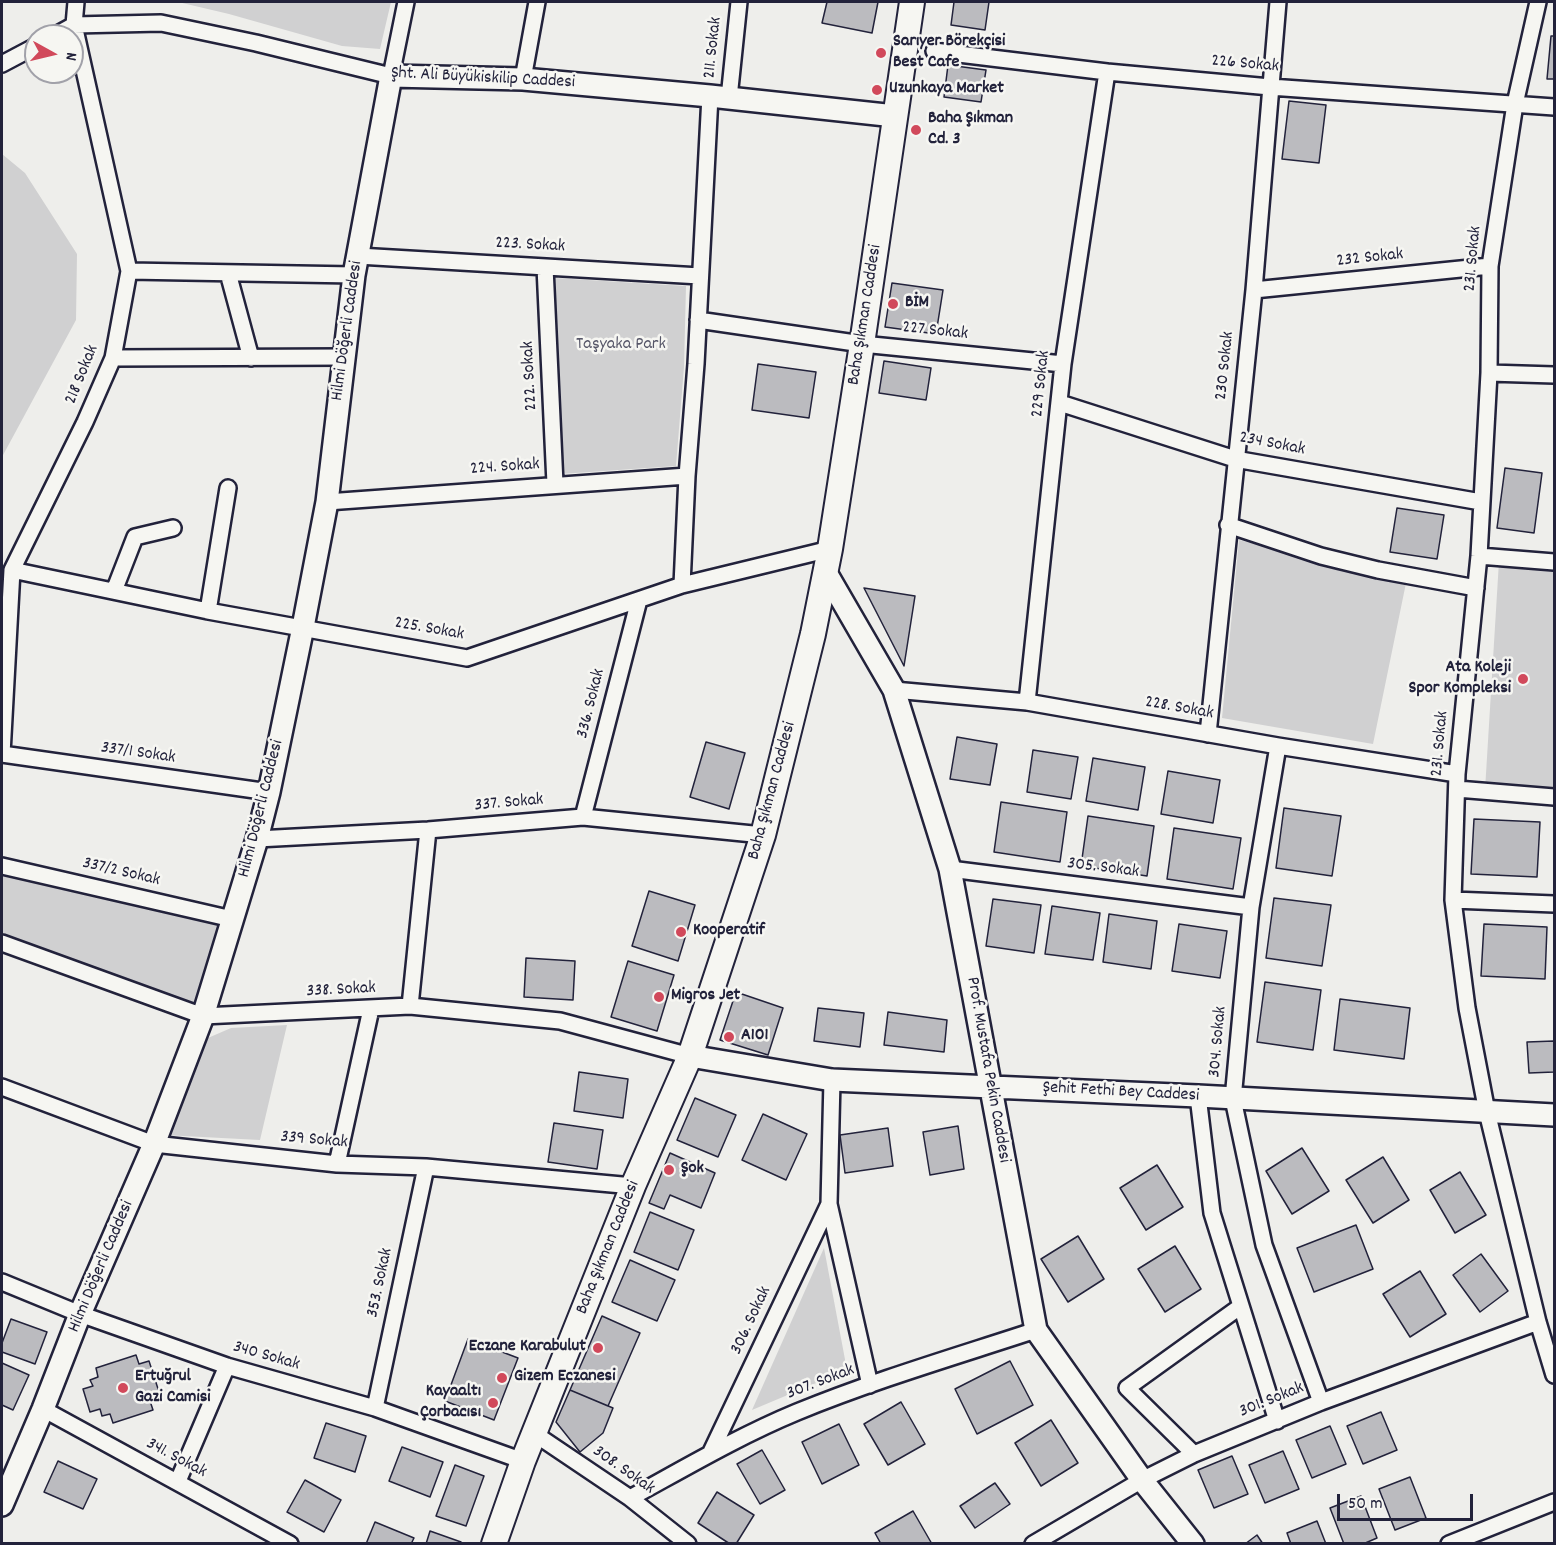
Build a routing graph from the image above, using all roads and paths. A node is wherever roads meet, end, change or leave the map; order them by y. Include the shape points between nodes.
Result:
1 (76, 2) edge
2 (406, 2) edge
3 (536, 2) edge
4 (739, 2) edge
5 (912, 2) edge
6 (1278, 2) edge
7 (1538, 2) edge
8 (74, 24) edge
9 (84, 25) edge
10 (934, 51) dead end
11 (24, 52) edge
12 (2, 64) edge
13 (84, 70) edge
14 (1107, 72) junction
15 (391, 76) junction
16 (523, 79) junction
17 (1270, 87) junction
18 (719, 97) junction
19 (1515, 104) junction
20 (1554, 107) edge
21 (896, 116) junction
22 (356, 266) junction
23 (1490, 266) junction
24 (545, 267) junction
25 (129, 271) junction
26 (228, 273) junction
27 (700, 276) junction
28 (1254, 290) junction
29 (698, 320) junction
30 (862, 344) junction
31 (251, 357) junction
32 (344, 357) junction
33 (113, 358) junction
34 (1062, 364) junction
35 (1489, 373) junction
36 (1554, 375) edge
37 (1060, 403) junction
38 (1235, 459) junction
39 (687, 476) junction
40 (555, 484) junction
41 (228, 488) dead end
42 (327, 502) junction
43 (1482, 502) junction
44 (1228, 525) junction
45 (173, 528) dead end
46 (1479, 556) junction
47 (828, 560) junction
48 (1554, 562) edge
49 (12, 570) junction
50 (682, 585) junction
51 (1476, 588) junction
52 (114, 591) junction
53 (639, 600) junction
54 (208, 611) junction
55 (303, 627) junction
56 (894, 690) junction
57 (1027, 702) junction
58 (1208, 734) junction
59 (1278, 746) junction
60 (2, 754) edge
61 (1457, 781) junction
62 (269, 792) junction
63 (1554, 797) edge
64 (583, 817) junction
65 (428, 830) junction
66 (763, 835) junction
67 (257, 839) junction
68 (2, 866) edge
69 (950, 870) junction
70 (1453, 900) junction
71 (1554, 904) edge
72 (1251, 907) junction
73 (232, 919) junction
74 (2, 943) edge
75 (410, 1006) junction
76 (371, 1009) junction
77 (203, 1016) junction
78 (690, 1056) junction
79 (832, 1080) junction
80 (989, 1086) junction
81 (2, 1087) edge
82 (1198, 1096) junction
83 (1233, 1099) junction
84 (1487, 1112) junction
85 (1554, 1115) edge
86 (154, 1144) junction
87 (337, 1164) junction
88 (426, 1167) junction
89 (633, 1186) junction
90 (829, 1204) junction
91 (2, 1282) edge
92 (1241, 1306) junction
93 (80, 1314) junction
94 (1538, 1322) junction
95 (1036, 1330) junction
96 (227, 1366) junction
97 (1554, 1375) edge
98 (870, 1385) junction
99 (1321, 1402) junction
100 (375, 1408) junction
101 (43, 1409) junction
102 (1277, 1421) junction
103 (535, 1434) junction
104 (710, 1454) junction
105 (1194, 1454) junction
106 (523, 1461) junction
107 (1142, 1480) junction
108 (178, 1482) junction
109 (630, 1498) junction
110 (1554, 1502) edge
111 (2, 1505) edge
112 (290, 1544) edge
113 (494, 1544) edge
114 (688, 1544) edge
115 (1033, 1544) edge
116 (1193, 1544) edge
117 (1449, 1544) edge

1 - 8 street, 218 Sokak
2 - 15 street
3 - 16 street
4 - 18 street, 211. Sokak
5 - 21 main road, Baha Şıkman Caddesi
6 - 17 street, 230 Sokak
7 - 19 street, 231. Sokak
9 - 15 street, Şht. Ali Büyükiskilip Caddesi via 161,23
10 - 14 street, 226 Sokak
11 - 12 street
13 - 25 street, 218 Sokak
14 - 17 street, 226 Sokak
14 - 34 street, 229 Sokak
15 - 16 street, Şht. Ali Büyükiskilip Caddesi
15 - 22 street, Hilmi Döğerli Caddesi
16 - 18 street, Şht. Ali Büyükiskilip Caddesi
17 - 19 street, 226 Sokak
17 - 28 street, 230 Sokak
18 - 21 street, Şht. Ali Büyükiskilip Caddesi
18 - 27 street, 211. Sokak
19 - 20 street, 226 Sokak
19 - 23 street, 231. Sokak
21 - 30 main road, Baha Şıkman Caddesi
22 - 24 street, 223. Sokak
22 - 26 street, 223. Sokak
22 - 32 street, Hilmi Döğerli Caddesi
23 - 28 street, 232 Sokak
23 - 35 street, 231. Sokak
24 - 27 street, 223. Sokak
24 - 40 street, 222. Sokak
25 - 26 street, 223. Sokak
25 - 33 street, 218 Sokak
26 - 31 street
27 - 29 street, 211. Sokak
28 - 38 street, 230 Sokak
29 - 30 street, 227 Sokak
29 - 39 street, 211. Sokak
30 - 34 street, 227 Sokak
30 - 47 main road, Baha Şıkman Caddesi
31 - 32 street
31 - 33 street
32 - 42 street, Hilmi Döğerli Caddesi
33 - 49 street, 218 Sokak
34 - 37 street, 229 Sokak
35 - 36 street
35 - 43 street, 231. Sokak
37 - 38 street, 234 Sokak
37 - 57 street, 229 Sokak
38 - 43 street, 234 Sokak
38 - 44 street, 230 Sokak
39 - 40 street, 224. Sokak
39 - 50 street, 211. Sokak
40 - 42 street, 224. Sokak
41 - 54 street
42 - 55 street, Hilmi Döğerli Caddesi
43 - 46 street, 231. Sokak
44 - 51 street via 1321,556
44 - 58 street, 230 Sokak
45 - 52 street via 135,537
46 - 48 street
46 - 51 street, 231. Sokak
47 - 50 street, 225. Sokak
47 - 56 street, Prof. Mustafa Pekin Caddesi
47 - 66 main road, Baha Şıkman Caddesi
49 - 52 street, 225. Sokak
49 - 60 street, 218 Sokak
50 - 53 street, 225. Sokak
51 - 61 street, 231. Sokak
52 - 54 street, 225. Sokak
53 - 55 street, 225. Sokak via 467,658
53 - 64 street, 336. Sokak
54 - 55 street, 225. Sokak
55 - 62 street, Hilmi Döğerli Caddesi
56 - 57 street, 228. Sokak
56 - 69 street, Prof. Mustafa Pekin Caddesi
57 - 58 street, 228. Sokak
58 - 59 street, 228. Sokak
59 - 61 street, 228. Sokak
59 - 72 street, 304. Sokak
60 - 62 street, 337/1 Sokak
61 - 63 street, 228. Sokak
61 - 70 street, 231. Sokak
62 - 67 street, Hilmi Döğerli Caddesi
64 - 65 street, 337. Sokak
64 - 66 street, 337. Sokak
65 - 67 street, 337. Sokak
65 - 75 street
66 - 78 main road, Baha Şıkman Caddesi
67 - 73 street, Hilmi Döğerli Caddesi
68 - 73 street, 337/2 Sokak
69 - 72 street, 305. Sokak
69 - 80 street, Prof. Mustafa Pekin Caddesi
70 - 71 street
70 - 84 street, 231. Sokak via 1467,1008
72 - 83 street, 304. Sokak
73 - 77 street, Hilmi Döğerli Caddesi
74 - 77 street, 338. Sokak
75 - 76 street, 338. Sokak
75 - 78 street, 338. Sokak via 560,1021
76 - 77 street, 338. Sokak
76 - 87 street
77 - 86 street, Hilmi Döğerli Caddesi
78 - 79 street, Şehit Fethi Bey Caddesi
78 - 89 main road, Baha Şıkman Caddesi
79 - 80 street, Şehit Fethi Bey Caddesi
79 - 90 street
80 - 82 street, Şehit Fethi Bey Caddesi
80 - 95 street, Prof. Mustafa Pekin Caddesi
81 - 86 street, 339 Sokak
82 - 83 street, Şehit Fethi Bey Caddesi
82 - 92 street via 1212,1213
83 - 84 street, Şehit Fethi Bey Caddesi
83 - 99 street, 304. Sokak via 1264,1245
84 - 85 street, Şehit Fethi Bey Caddesi
84 - 94 street, 231. Sokak
86 - 87 street, 339 Sokak
86 - 93 street, Hilmi Döğerli Caddesi
87 - 88 street, 339 Sokak
88 - 89 street, 339 Sokak
88 - 100 street, 353. Sokak
89 - 103 main road, Baha Şıkman Caddesi
90 - 98 street
90 - 104 street, 306. Sokak
91 - 93 street, 340 Sokak
92 - 102 street
92 - 105 street via 1127,1388
93 - 96 street, 340 Sokak
93 - 101 street, Hilmi Döğerli Caddesi
94 - 97 street, 231. Sokak
94 - 99 street, 301. Sokak
95 - 98 street, 307. Sokak
95 - 107 street, Prof. Mustafa Pekin Caddesi
96 - 100 street, 340 Sokak
96 - 108 street
98 - 104 street, 307. Sokak via 796,1412
99 - 102 street, 301. Sokak
100 - 106 street, 340 Sokak
101 - 108 street, 341. Sokak
101 - 111 street, Hilmi Döğerli Caddesi
102 - 105 street, 301. Sokak
103 - 106 main road, Baha Şıkman Caddesi
103 - 109 street, 308. Sokak
104 - 109 street, 307. Sokak
105 - 107 street, 301. Sokak
106 - 113 main road, Baha Şıkman Caddesi
107 - 115 street, 301. Sokak
107 - 116 street, Prof. Mustafa Pekin Caddesi
108 - 112 street, 341. Sokak
109 - 114 street, 308. Sokak
110 - 117 street

